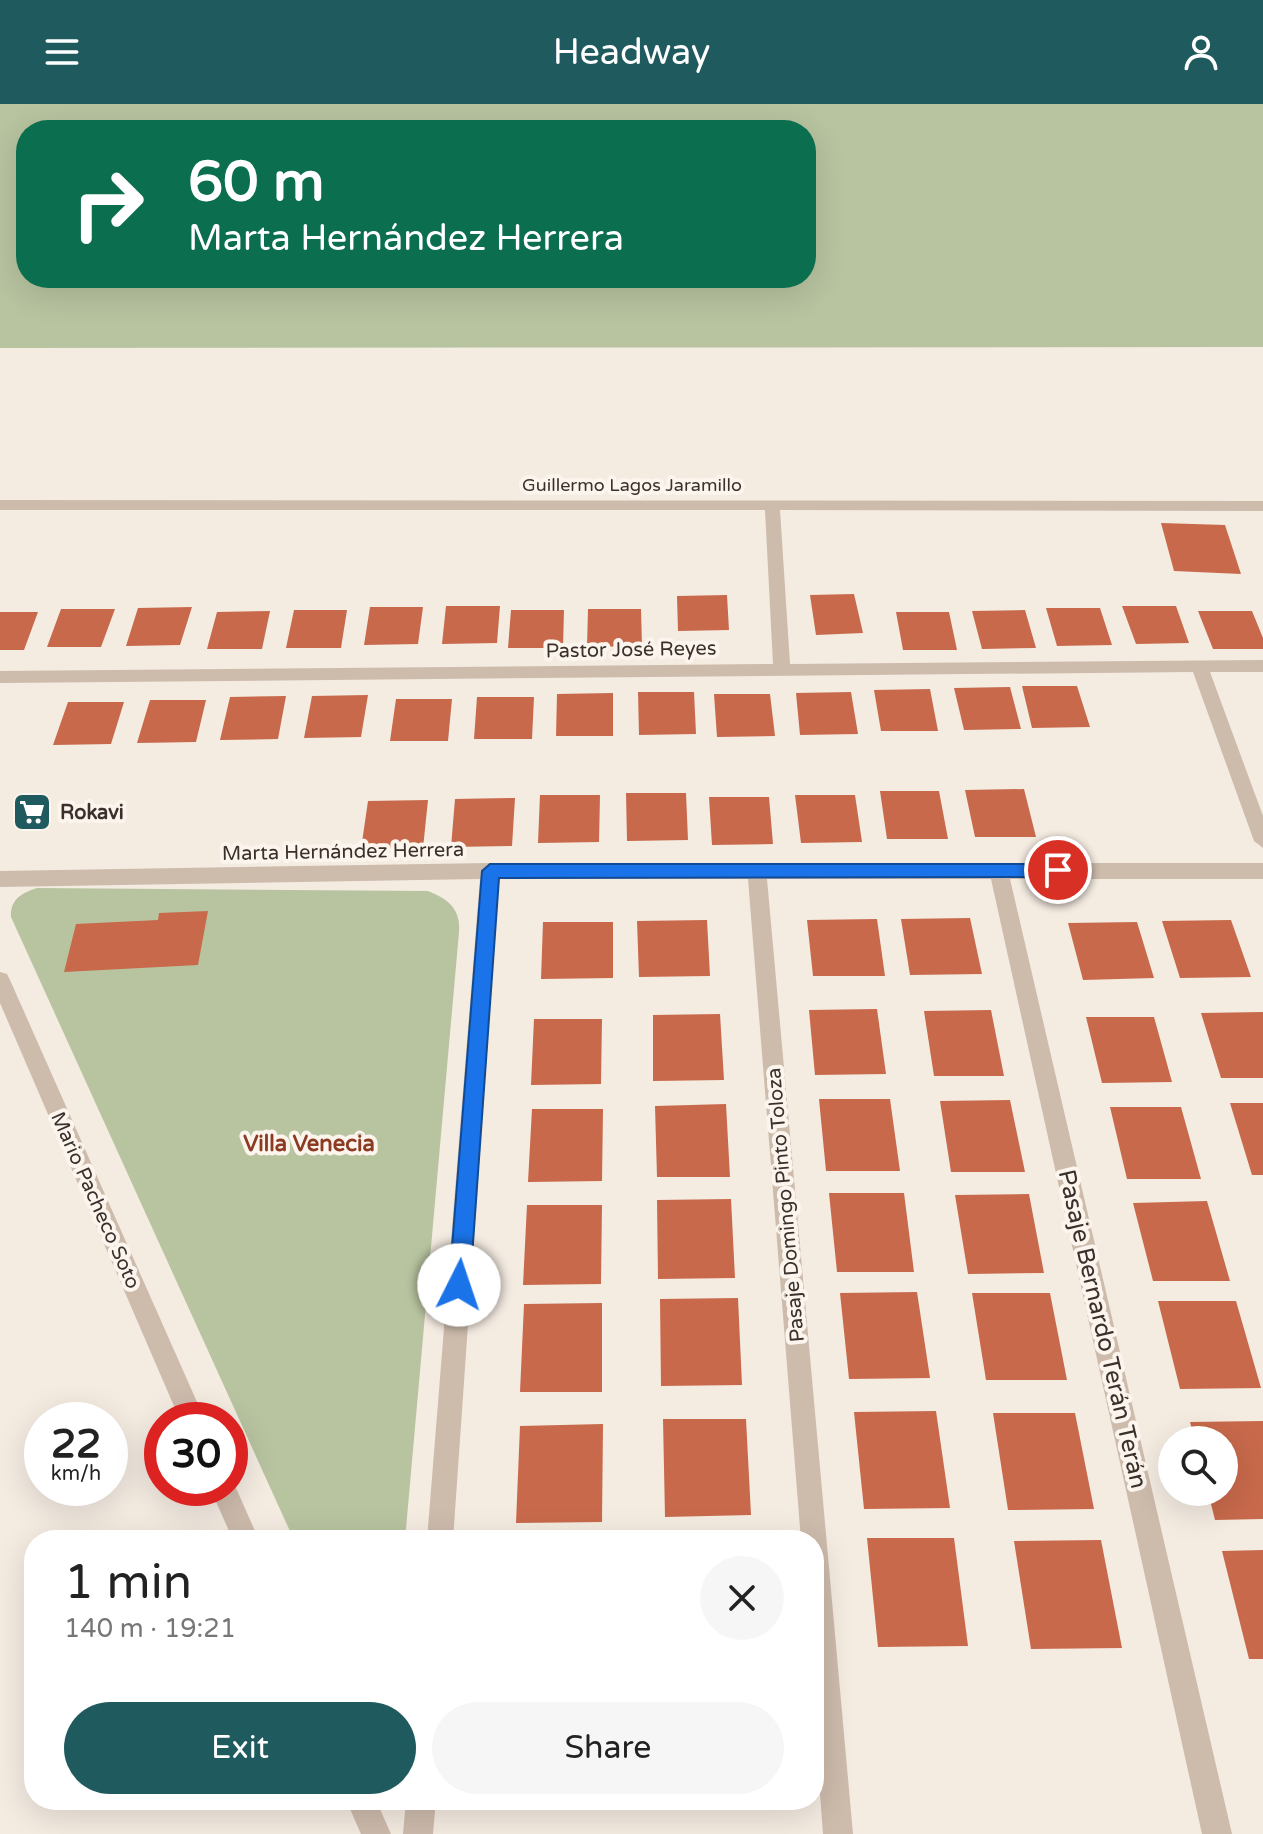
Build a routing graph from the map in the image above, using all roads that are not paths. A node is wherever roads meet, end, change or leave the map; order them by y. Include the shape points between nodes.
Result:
1 (0, 505) edge
2 (772, 505) junction
3 (1263, 506) edge
4 (1199, 666) junction
5 (1263, 666) edge
6 (782, 669) junction
7 (0, 677) edge
8 (1263, 841) edge
9 (999, 870) junction
10 (490, 871) junction
11 (757, 871) junction
12 (1263, 871) edge
13 (0, 879) edge
14 (0, 980) edge
15 (185, 1402) edge
16 (231, 1506) edge
17 (242, 1530) edge
18 (441, 1530) edge
19 (813, 1530) edge
20 (824, 1664) edge
21 (365, 1810) edge
22 (420, 1810) edge
23 (376, 1834) edge
24 (418, 1834) edge
25 (838, 1834) edge
26 (1217, 1834) edge

1 - 2 street, Guillermo Lagos Jaramillo
2 - 3 street, Guillermo Lagos Jaramillo
2 - 6 street
4 - 5 street, Pastor José Reyes
4 - 6 street, Pastor José Reyes
4 - 8 street
6 - 7 street, Pastor José Reyes
9 - 11 street, Marta Hernández Herrera
9 - 12 street, Marta Hernández Herrera
9 - 26 street, Pasaje Bernardo Terán Terán
10 - 11 street, Marta Hernández Herrera
10 - 13 street, Marta Hernández Herrera
10 - 18 street
11 - 19 street, Pasaje Domingo Pinto Toloza
14 - 15 street, Mario Pacheco Soto
16 - 17 street
20 - 25 street, Pasaje Domingo Pinto Toloza
21 - 23 street
22 - 24 street

